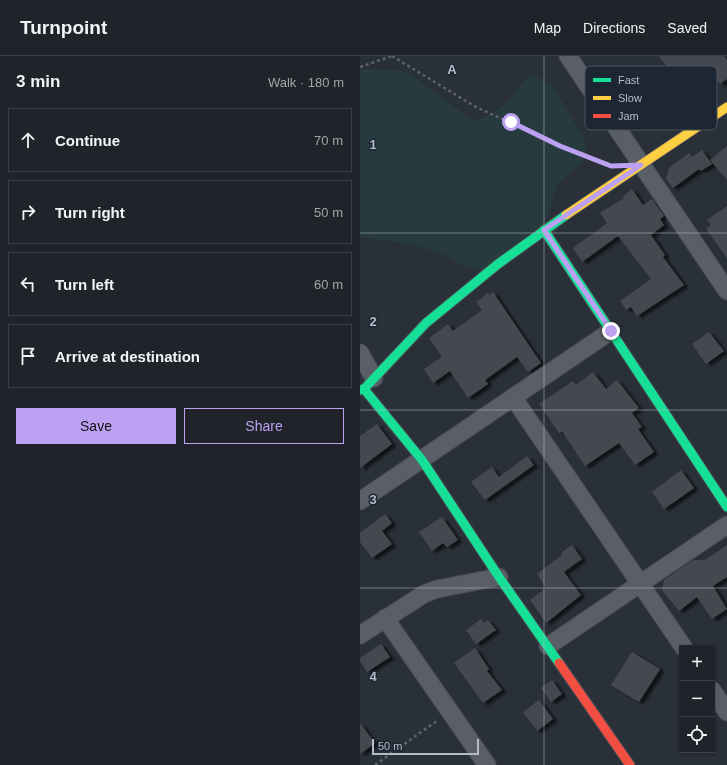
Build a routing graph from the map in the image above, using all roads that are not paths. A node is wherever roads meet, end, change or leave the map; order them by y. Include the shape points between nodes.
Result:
1 (575, 59) edge
2 (585, 75) edge
3 (727, 107) edge
4 (717, 114) edge
5 (619, 130) edge
6 (693, 130) edge
7 (641, 165) junction
8 (544, 230) junction
9 (727, 291) edge
10 (611, 331) junction
11 (360, 353) edge
12 (366, 385) edge
13 (513, 397) junction
14 (422, 460) junction
15 (360, 500) edge
16 (727, 507) edge
17 (727, 525) edge
18 (499, 577) junction
19 (641, 583) junction
20 (385, 618) junction
21 (360, 635) edge
22 (682, 645) edge
23 (548, 646) junction
24 (715, 694) edge
25 (727, 712) edge
26 (487, 765) edge
27 (630, 765) edge

1 - 2 street
3 - 4 street
5 - 7 street
6 - 7 street
7 - 8 street
7 - 9 street
8 - 10 street
8 - 12 street via 426,323
10 - 13 street
10 - 16 street
11 - 12 street
12 - 14 street
13 - 14 street
13 - 19 street
14 - 15 street
14 - 18 street
17 - 19 street
18 - 20 street via 437,588
18 - 23 street
19 - 22 street
19 - 23 street
20 - 21 street
20 - 26 street
23 - 27 street
24 - 25 street

